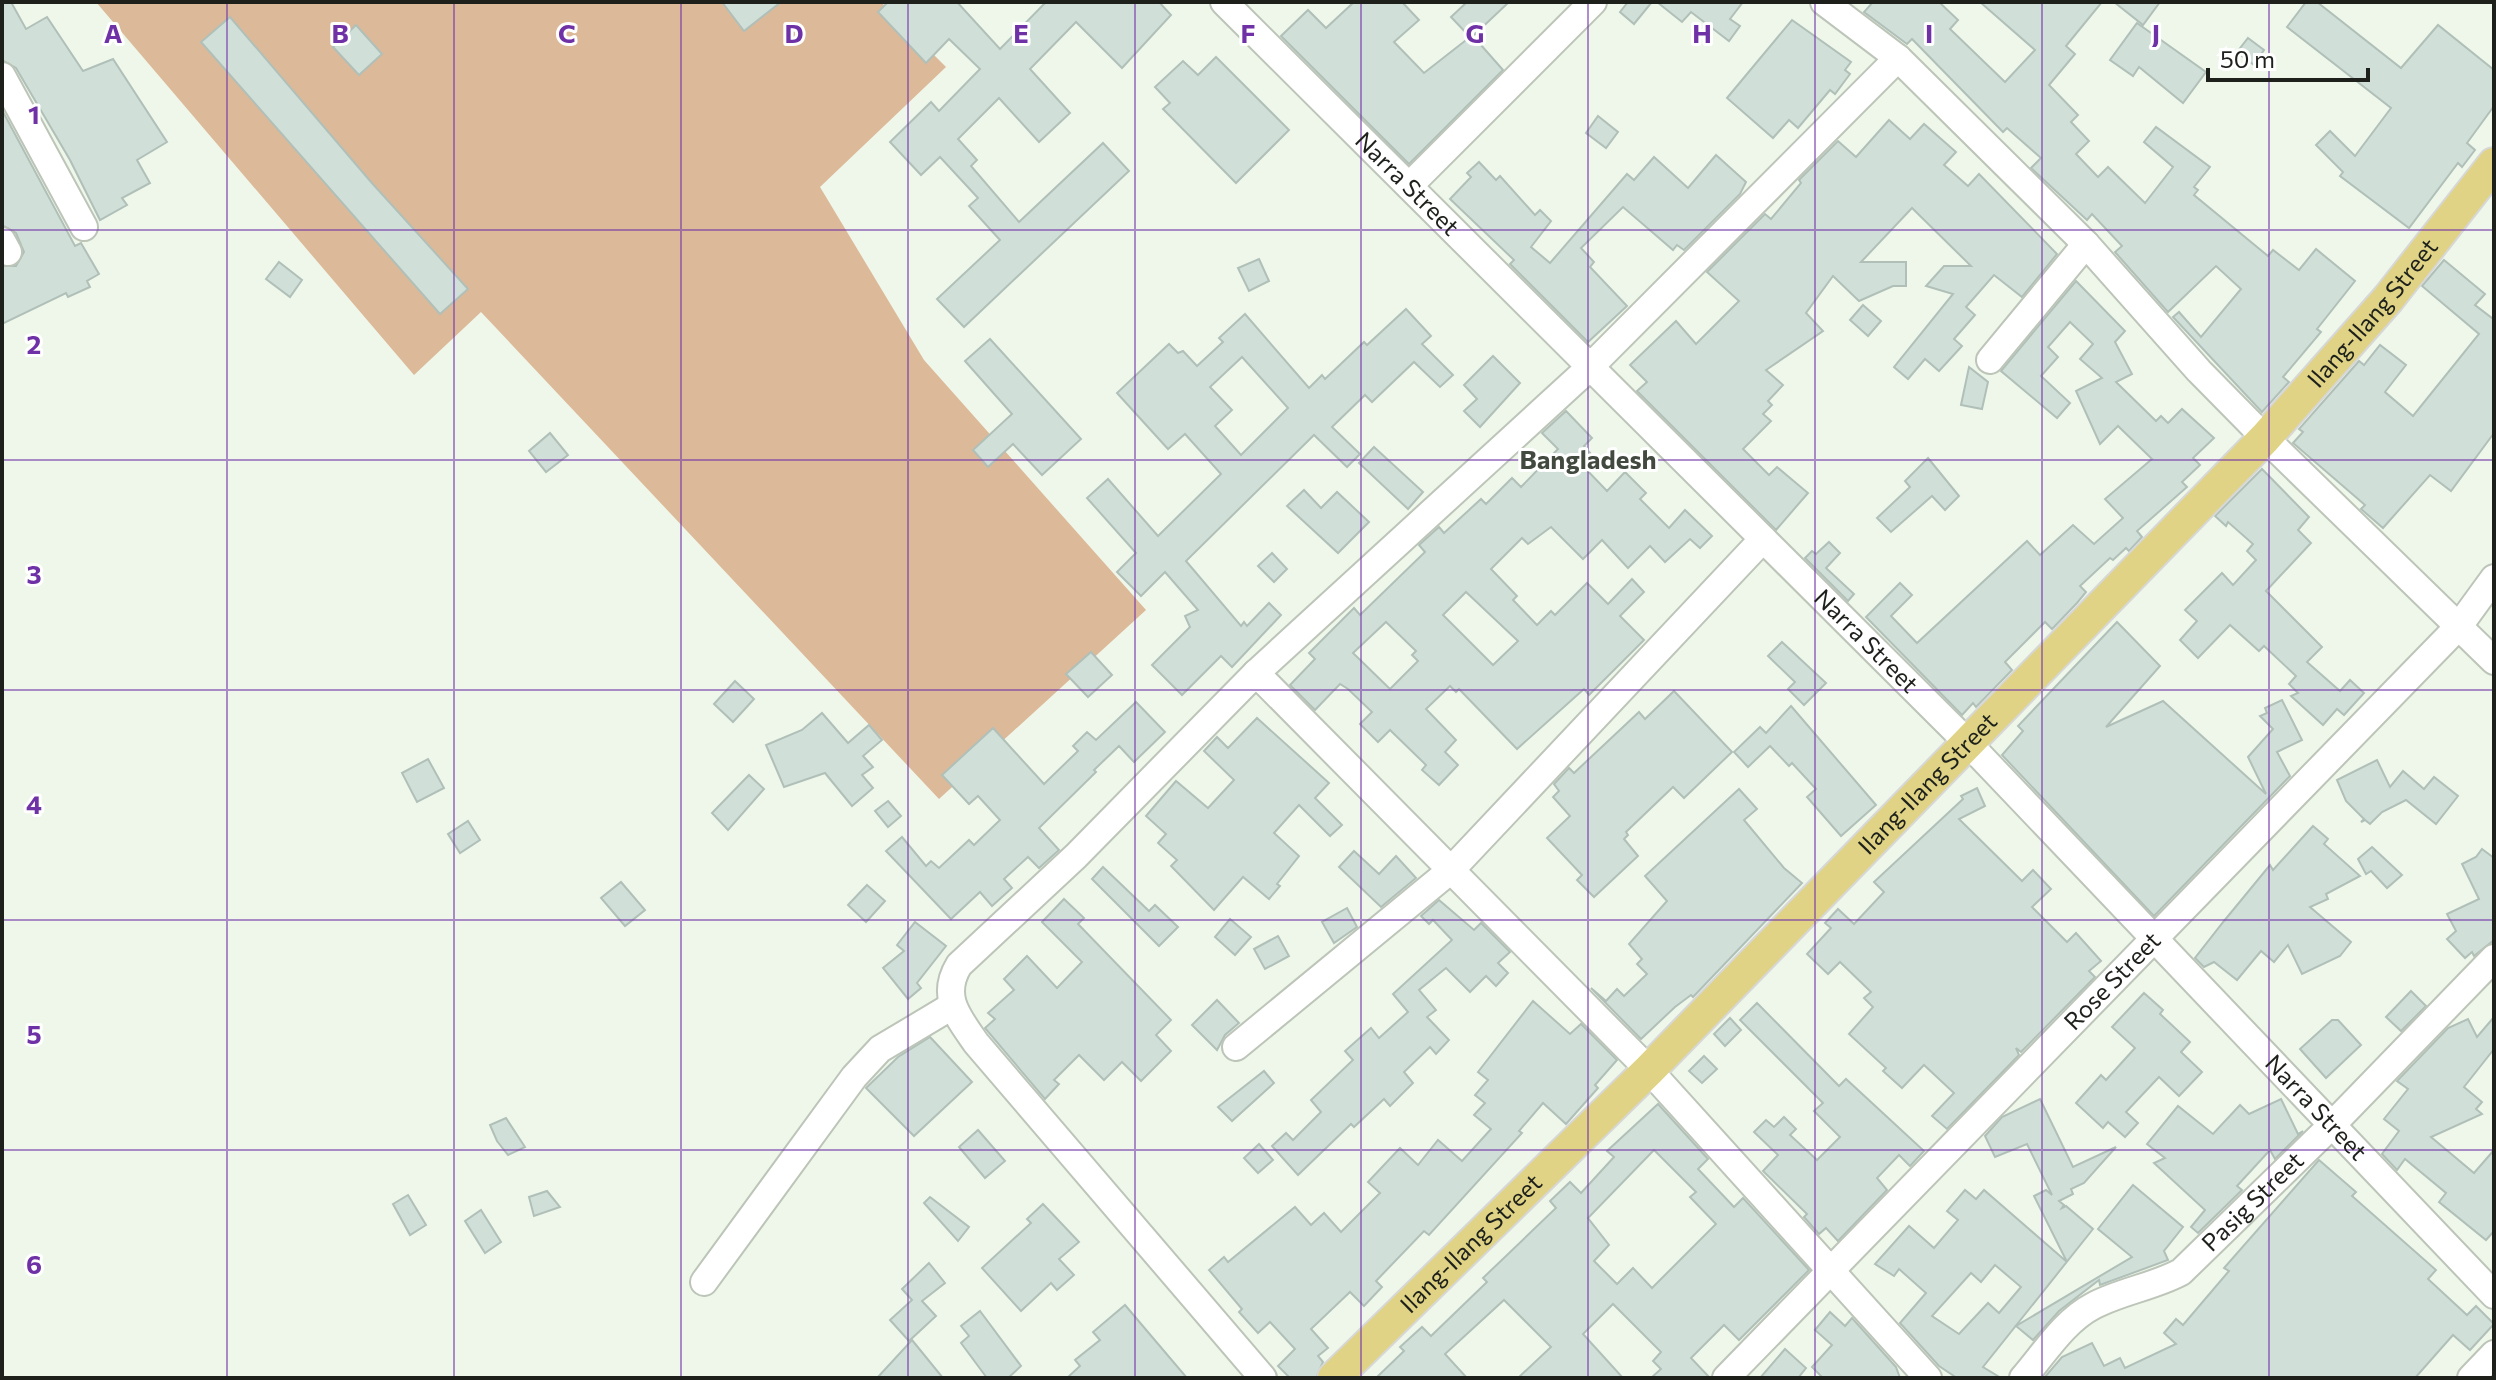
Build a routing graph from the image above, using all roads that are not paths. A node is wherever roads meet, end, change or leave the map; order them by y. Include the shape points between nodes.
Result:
1 (1224, 2) edge
2 (1593, 2) edge
3 (1824, 2) edge
4 (1898, 58) junction
5 (2, 76) edge
6 (2494, 164) edge
7 (1409, 186) junction
8 (84, 227) dead end
9 (2086, 244) junction
10 (1990, 360) dead end
11 (1588, 369) junction
12 (2265, 438) junction
13 (1763, 539) junction
14 (2494, 578) edge
15 (2459, 626) junction
16 (2494, 661) edge
17 (1256, 673) junction
18 (1966, 741) junction
19 (1451, 870) junction
20 (2155, 939) junction
21 (2494, 958) edge
22 (952, 1006) junction
23 (1236, 1047) dead end
24 (1649, 1070) junction
25 (2332, 1125) junction
26 (1830, 1269) junction
27 (704, 1282) dead end
28 (2494, 1295) edge
29 (2494, 1354) edge
30 (1263, 1378) edge
31 (1334, 1378) edge
32 (1726, 1378) edge
33 (1928, 1378) edge
34 (2023, 1378) edge
35 (2471, 1378) edge

1 - 7 street, Narra Street
2 - 7 street
3 - 4 street
4 - 9 street
4 - 11 street
5 - 8 street
6 - 12 main road, Ilang-Ilang Street via 2388,299
7 - 11 street, Narra Street
9 - 10 street
9 - 12 street
11 - 13 street, Narra Street
11 - 17 street
12 - 15 street
12 - 18 main road, Ilang-Ilang Street
13 - 18 street, Narra Street
13 - 19 street
14 - 15 street, Rose Street
15 - 16 street
15 - 20 street, Rose Street
17 - 19 street
17 - 22 street via 1076,856 959,965 951,979
18 - 20 street, Narra Street
18 - 24 main road, Ilang-Ilang Street
19 - 23 street
19 - 24 street
20 - 25 street, Narra Street
20 - 26 street, Rose Street
21 - 25 street, Pasig Street
22 - 27 street via 880,1049 854,1077
22 - 30 street via 976,1043
24 - 26 street
24 - 31 main road, Ilang-Ilang Street
25 - 28 street, Narra Street
25 - 34 street, Pasig Street via 2181,1272 2091,1306 2073,1319
26 - 32 street, Rose Street
26 - 33 street
29 - 35 street

